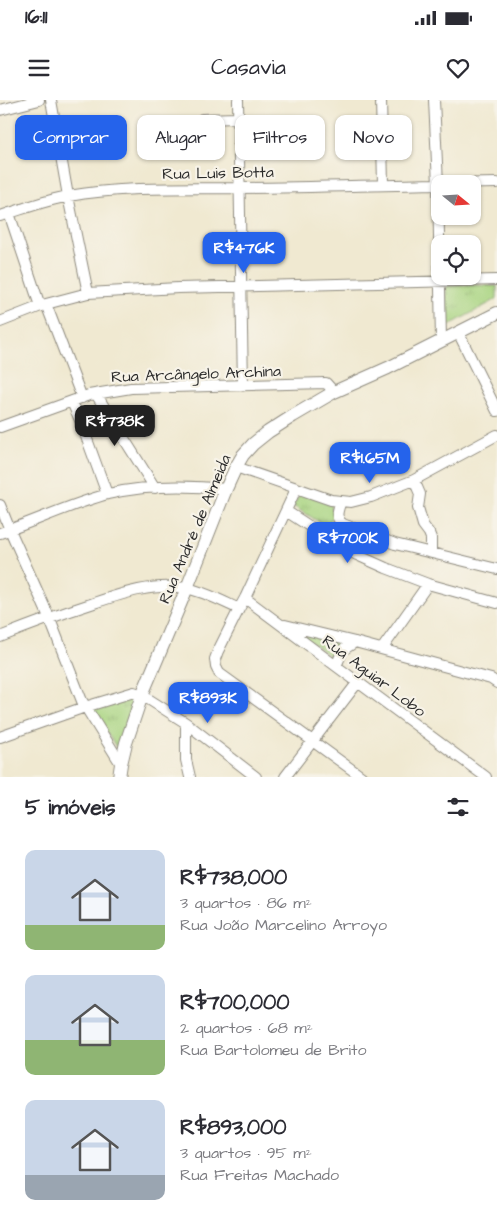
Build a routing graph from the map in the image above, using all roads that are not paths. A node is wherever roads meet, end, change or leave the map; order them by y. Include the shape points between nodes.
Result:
1 (39, 100) edge
2 (51, 100) edge
3 (238, 100) edge
4 (380, 100) edge
5 (434, 100) edge
6 (0, 110) edge
7 (238, 115) edge
8 (239, 160) edge
9 (439, 175) edge
10 (497, 182) edge
11 (481, 183) edge
12 (382, 184) junction
13 (431, 184) edge
14 (239, 188) junction
15 (68, 196) junction
16 (4, 215) edge
17 (497, 280) edge
18 (481, 281) edge
19 (431, 282) edge
20 (440, 285) edge
21 (242, 286) junction
22 (88, 293) junction
23 (43, 305) junction
24 (497, 313) edge
25 (0, 322) edge
26 (458, 332) junction
27 (440, 341) junction
28 (243, 386) junction
29 (334, 392) junction
30 (96, 394) junction
31 (82, 398) junction
32 (72, 402) junction
33 (497, 411) edge
34 (0, 427) edge
35 (497, 435) edge
36 (236, 467) junction
37 (414, 480) junction
38 (155, 488) junction
39 (226, 489) junction
40 (296, 489) junction
41 (107, 494) junction
42 (341, 501) junction
43 (0, 505) edge
44 (286, 511) junction
45 (5, 532) edge
46 (430, 552) junction
47 (497, 569) edge
48 (428, 584) junction
49 (187, 588) junction
50 (245, 598) junction
51 (497, 603) edge
52 (239, 608) junction
53 (49, 617) junction
54 (279, 623) junction
55 (0, 637) edge
56 (355, 642) junction
57 (382, 649) junction
58 (336, 666) junction
59 (494, 681) edge
60 (358, 682) junction
61 (142, 694) junction
62 (85, 706) junction
63 (186, 723) junction
64 (0, 737) edge
65 (312, 741) junction
66 (121, 764) junction
67 (119, 777) edge
68 (190, 777) edge
69 (256, 777) edge
70 (285, 777) edge
71 (362, 777) edge
72 (486, 777) edge

1 - 6 street
2 - 15 street
3 - 7 street
4 - 12 street
5 - 9 street
8 - 14 street
10 - 11 street, Rua Luis Botta
12 - 13 street, Rua Luis Botta
12 - 14 street, Rua Luis Botta
14 - 15 street, Rua Luis Botta via 128,189
14 - 21 street
15 - 16 street, Rua Luis Botta
15 - 22 street
16 - 23 street
17 - 18 street
19 - 21 street
20 - 27 street
21 - 22 street
21 - 28 street
22 - 23 street
23 - 25 street
23 - 31 street
24 - 26 main road, Rua André de Almeida
26 - 27 main road, Rua André de Almeida
26 - 33 street
27 - 29 main road, Rua André de Almeida
28 - 29 street, Rua Arcângelo Archina via 326,384
28 - 30 street, Rua Arcângelo Archina via 131,388
29 - 36 main road, Rua André de Almeida via 268,432 253,444
30 - 31 street, Rua Arcângelo Archina
30 - 38 street
31 - 32 street, Rua Arcângelo Archina
32 - 34 street, Rua Arcângelo Archina
32 - 41 street
35 - 37 street
36 - 39 main road, Rua André de Almeida
36 - 40 street
37 - 42 street via 371,497
37 - 46 street via 420,494 418,512 430,535
38 - 39 street via 200,486
38 - 41 street
39 - 49 main road, Rua André de Almeida
40 - 42 street
40 - 44 street
41 - 45 street
42 - 46 street via 337,518 343,524 395,544
43 - 45 street
44 - 48 street via 357,555
44 - 50 street
45 - 53 street
46 - 47 street
48 - 51 street
48 - 57 street
49 - 52 street
49 - 53 street via 137,590
49 - 61 main road, Rua André de Almeida
50 - 52 street
50 - 54 street, Rua Aguiar Lobo
52 - 65 street via 215,659 219,673
53 - 55 street
53 - 62 street
54 - 56 street
54 - 58 street, Rua Aguiar Lobo
56 - 57 street
56 - 58 street via 344,650
57 - 59 street
58 - 60 street, Rua Aguiar Lobo
60 - 65 street
60 - 72 street, Rua Aguiar Lobo
61 - 62 street via 134,692
61 - 63 street
61 - 66 main road, Rua André de Almeida
62 - 64 street
62 - 66 street
63 - 68 street via 186,760
63 - 69 street
65 - 70 street
65 - 71 street
66 - 67 main road, Rua André de Almeida

